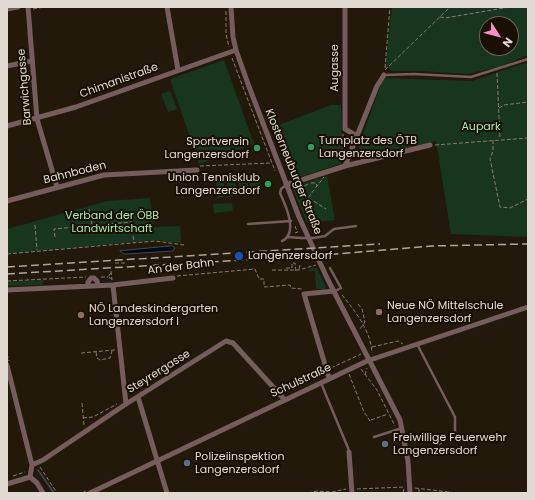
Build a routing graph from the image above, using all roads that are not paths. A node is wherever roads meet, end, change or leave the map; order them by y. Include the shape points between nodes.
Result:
1 (18, 7) edge
2 (167, 7) edge
3 (231, 7) edge
4 (345, 7) edge
5 (30, 8) edge
6 (7, 9) edge
7 (236, 50) junction
8 (528, 59) edge
9 (32, 61) junction
10 (7, 66) edge
11 (178, 70) junction
12 (384, 72) joint
13 (37, 119) junction
14 (7, 126) edge
15 (357, 136) junction
16 (430, 145) road end
17 (345, 166) junction
18 (197, 170) road end
19 (286, 185) junction
20 (57, 187) junction
21 (7, 201) edge
22 (291, 221) junction
23 (248, 224) dead end
24 (356, 226) dead end
25 (287, 237) junction
26 (282, 241) dead end
27 (330, 268) dead end
28 (173, 278) road end
29 (112, 282) junction
30 (7, 290) edge
31 (336, 290) junction
32 (528, 307) edge
33 (417, 344) junction
34 (371, 357) junction
35 (7, 365) edge
36 (329, 378) junction
37 (321, 382) junction
38 (138, 397) junction
39 (284, 399) junction
40 (126, 404) junction
41 (403, 427) junction
42 (455, 434) road end
43 (374, 437) dead end
44 (349, 452) joint
45 (157, 460) junction
46 (32, 465) junction
47 (30, 477) junction
48 (7, 484) edge
49 (352, 491) edge
50 (43, 493) edge
51 (90, 493) edge
52 (167, 493) edge
53 (410, 493) edge

1 - 6 street
2 - 11 street
3 - 7 street, Klosterneuburger Straße
4 - 15 street, Augasse via 344,131
5 - 9 street, Barwichgasse
7 - 11 street, Chimanistraße
7 - 19 street, Klosterneuburger Straße
8 - 12 lane via 471,77
9 - 10 street
9 - 13 street, Barwichgasse
11 - 13 street, Chimanistraße
12 - 15 street
13 - 14 street, Chimanistraße
13 - 20 street, Barwichgasse
15 - 17 street
16 - 17 street
17 - 19 street
18 - 20 street, Bahnboden via 112,174
19 - 22 lane via 280,193
19 - 31 street, Klosterneuburger Straße via 299,217
20 - 21 street, Bahnboden
22 - 23 lane
22 - 25 lane
24 - 25 lane, bridge via 334,229 325,236 313,238
25 - 26 lane
27 - 31 lane via 341,288
28 - 29 street, An der Bahn
29 - 30 street, An der Bahn via 98,285 98,281 90,278 88,286
29 - 40 street
31 - 34 street, Klosterneuburger Straße
31 - 36 street via 304,294
32 - 33 street, Schulstraße
33 - 34 street, Schulstraße
33 - 42 lane via 455,416
34 - 36 street, Schulstraße
34 - 41 street, Klosterneuburger Straße
35 - 46 street
36 - 37 street, Schulstraße
37 - 39 street, Schulstraße
37 - 44 lane
38 - 39 street, Steyrergasse via 226,341 233,343
38 - 40 street, Steyrergasse
38 - 45 street
39 - 45 street, Schulstraße
40 - 46 street, Steyrergasse
41 - 43 lane
41 - 53 street, Klosterneuburger Straße
44 - 49 street
45 - 51 street, Schulstraße
45 - 52 street
46 - 47 street
47 - 48 street
47 - 50 street

